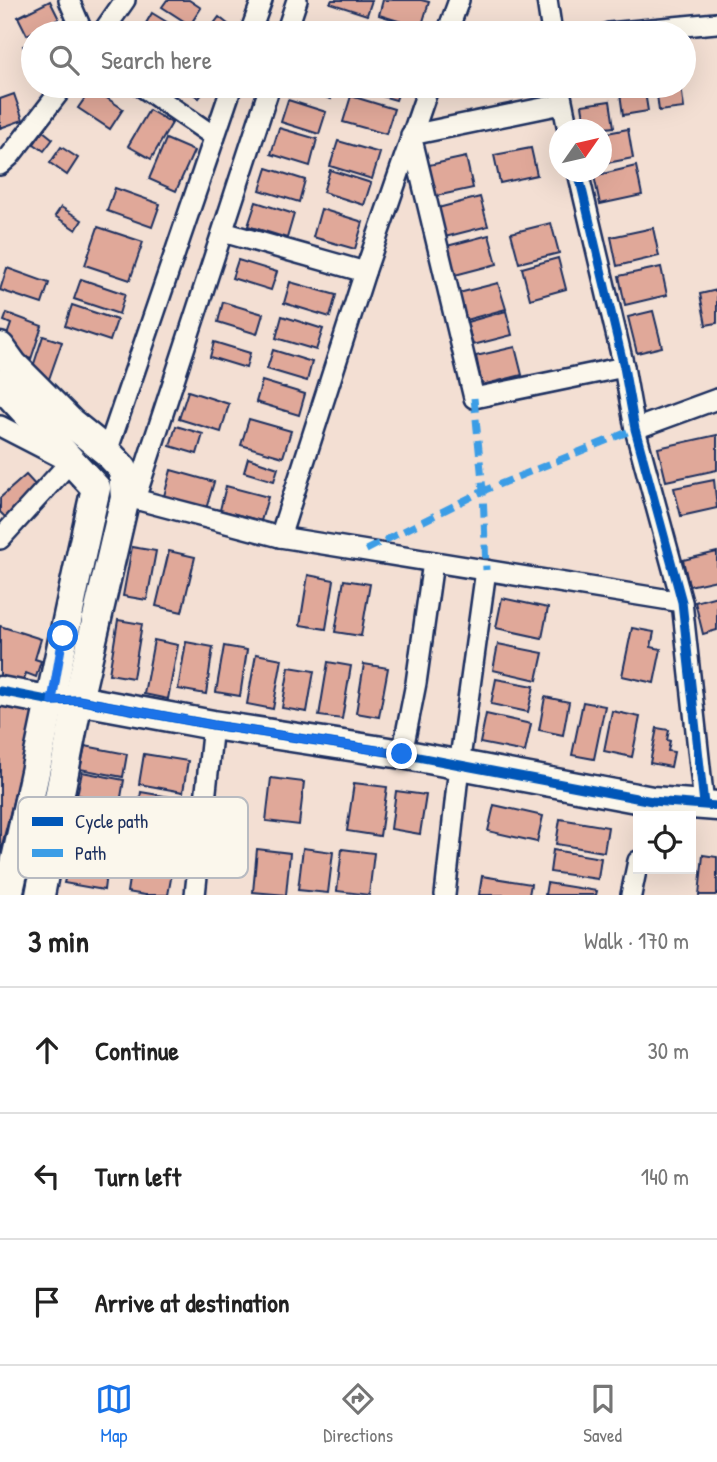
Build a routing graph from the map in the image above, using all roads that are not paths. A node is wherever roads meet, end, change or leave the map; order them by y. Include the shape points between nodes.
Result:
1 (69, 0) edge
2 (125, 0) edge
3 (262, 0) edge
4 (297, 0) edge
5 (459, 0) edge
6 (547, 0) edge
7 (78, 21) edge
8 (110, 21) edge
9 (254, 21) edge
10 (290, 21) edge
11 (451, 21) edge
12 (550, 21) edge
13 (716, 23) edge
14 (696, 25) edge
15 (55, 98) edge
16 (158, 98) edge
17 (228, 98) edge
18 (266, 98) edge
19 (425, 98) edge
20 (549, 98) edge
21 (561, 98) edge
22 (565, 119) edge
23 (411, 135) junction
24 (215, 137) junction
25 (0, 165) edge
26 (580, 182) edge
27 (223, 232) junction
28 (365, 272) junction
29 (0, 347) edge
30 (625, 367) junction
31 (0, 384) edge
32 (717, 399) edge
33 (0, 426) edge
34 (635, 429) junction
35 (107, 452) junction
36 (71, 461) junction
37 (130, 499) junction
38 (280, 537) junction
39 (0, 540) edge
40 (433, 562) junction
41 (486, 570) junction
42 (682, 602) junction
43 (0, 691) edge
44 (65, 701) junction
45 (213, 725) junction
46 (402, 754) junction
47 (459, 766) junction
48 (37, 797) edge
49 (53, 797) edge
50 (205, 797) edge
51 (710, 805) edge
52 (650, 809) edge
53 (18, 861) edge
54 (635, 874) edge
55 (8, 895) edge
56 (445, 895) edge
57 (631, 895) edge

1 - 7 street
2 - 8 street
3 - 9 street
4 - 10 street
5 - 11 street
6 - 12 street
13 - 14 street
15 - 25 street
16 - 24 street
17 - 24 street
18 - 27 street
19 - 23 street
20 - 23 street
21 - 22 street
23 - 28 street
23 - 30 street via 474,398
24 - 35 street
26 - 30 street
27 - 28 street
27 - 37 street
28 - 38 street
29 - 35 street via 60,412
30 - 34 street
31 - 36 street
32 - 34 street
33 - 36 street
34 - 42 street
35 - 37 street via 123,469
36 - 39 street
36 - 44 street via 96,488 63,636
37 - 38 street
37 - 44 street
38 - 40 street
40 - 41 street
40 - 46 street
41 - 42 street
41 - 47 street
42 - 51 street
43 - 44 street
44 - 45 street
44 - 48 street
44 - 49 street
45 - 46 street
45 - 50 street
46 - 47 street
47 - 52 street
47 - 56 street
51 - 52 street
53 - 55 street
54 - 57 street

